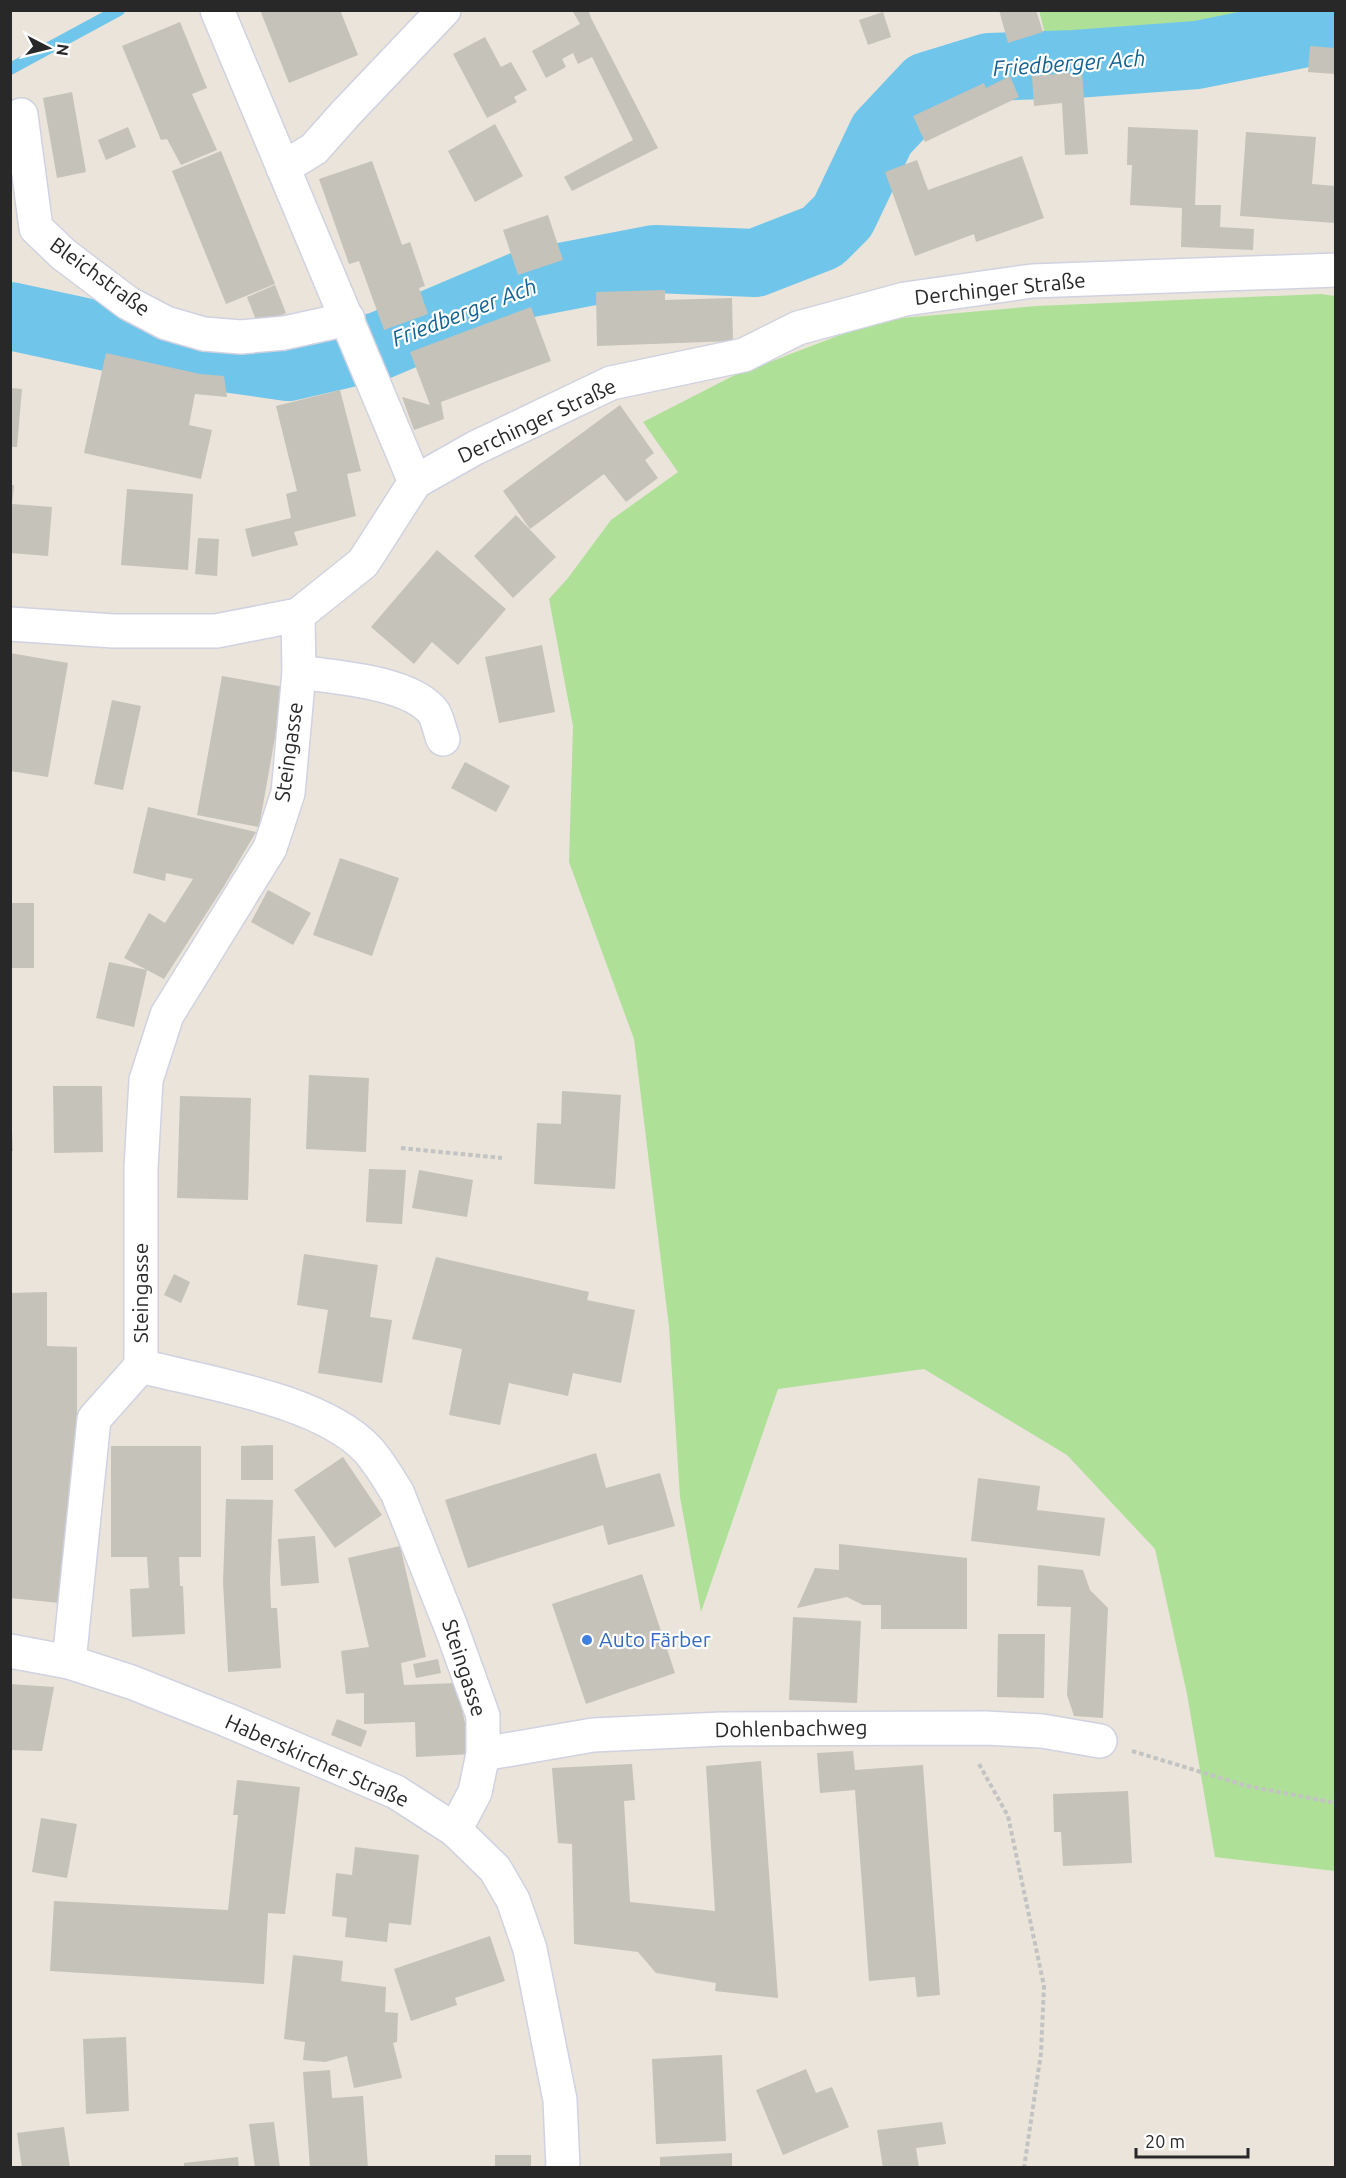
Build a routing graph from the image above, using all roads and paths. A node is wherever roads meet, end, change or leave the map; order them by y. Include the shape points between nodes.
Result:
1 (217, 10) edge
2 (444, 10) edge
3 (21, 115) dead end
4 (283, 168) junction
5 (1335, 270) edge
6 (350, 323) junction
7 (415, 482) junction
8 (298, 615) junction
9 (10, 624) edge
10 (299, 672) junction
11 (443, 740) dead end
12 (401, 1148) dead end
13 (502, 1158) dead end
14 (141, 1366) junction
15 (10, 1651) edge
16 (69, 1662) junction
17 (1100, 1742) joint
18 (483, 1754) junction
19 (970, 1759) dead end
20 (1335, 1803) edge
21 (455, 1830) junction
22 (563, 2168) edge
23 (1024, 2168) edge

1 - 4 street
2 - 4 street via 314,149
3 - 6 street, Bleichstraße via 36,228 63,254 128,303 165,323 204,334 241,337
4 - 6 street
5 - 7 street, Derchinger Straße via 1032,281 905,299 798,328 744,356 610,383 475,448
6 - 7 street
7 - 8 street, Derchinger Straße via 363,563
8 - 9 street, Derchinger Straße via 216,631 114,631
8 - 10 street, Steingasse
10 - 11 street, Steingasse via 368,681 411,695 433,713
10 - 14 street, Steingasse via 288,793 270,848 167,1015 146,1080 141,1168
12 - 13 path
14 - 16 street via 94,1419
14 - 18 street, Steingasse via 285,1402 336,1424 368,1450 397,1492 452,1627 483,1716
15 - 16 street, Haberskircher Straße
16 - 21 street, Haberskircher Straße via 131,1682 304,1751 396,1792
17 - 18 street, Dohlenbachweg via 1042,1731 986,1728 722,1729 593,1735
17 - 20 path via 1247,1786
18 - 21 street, Steingasse via 476,1792
19 - 23 path via 980,1765 1008,1816 1044,1986 1041,2053
21 - 22 street, Haberskircher Straße via 495,1869 513,1900 530,1949 560,2100

